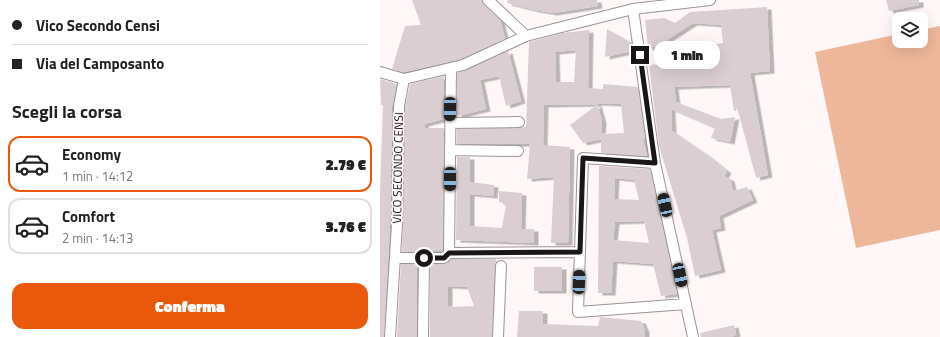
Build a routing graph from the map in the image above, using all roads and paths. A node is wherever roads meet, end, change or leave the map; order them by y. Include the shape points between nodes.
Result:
1 (488, 0) edge
2 (710, 0) edge
3 (633, 9) junction
4 (526, 36) junction
5 (451, 68) junction
6 (380, 72) edge
7 (404, 79) junction
8 (519, 122) dead end
9 (450, 123) junction
10 (450, 150) junction
11 (518, 151) dead end
12 (655, 163) junction
13 (580, 252) junction
14 (449, 253) junction
15 (395, 258) junction
16 (424, 258) junction
17 (501, 266) dead end
18 (686, 304) junction
19 (390, 337) edge
20 (423, 337) edge
21 (498, 337) edge
22 (693, 337) edge

1 - 4 street
2 - 3 street
3 - 4 street
3 - 12 street
4 - 5 street
5 - 7 street
5 - 9 street
6 - 7 street
7 - 15 street, VICO SECONDO CENSI via 399,106
8 - 9 street
9 - 10 street
10 - 11 street
10 - 14 street
12 - 13 street via 583,158
12 - 18 street
13 - 14 street
13 - 18 street via 578,312
14 - 16 street via 444,258
15 - 16 street
15 - 19 street, VICO SECONDO CENSI
16 - 20 street
17 - 21 street
18 - 22 street

